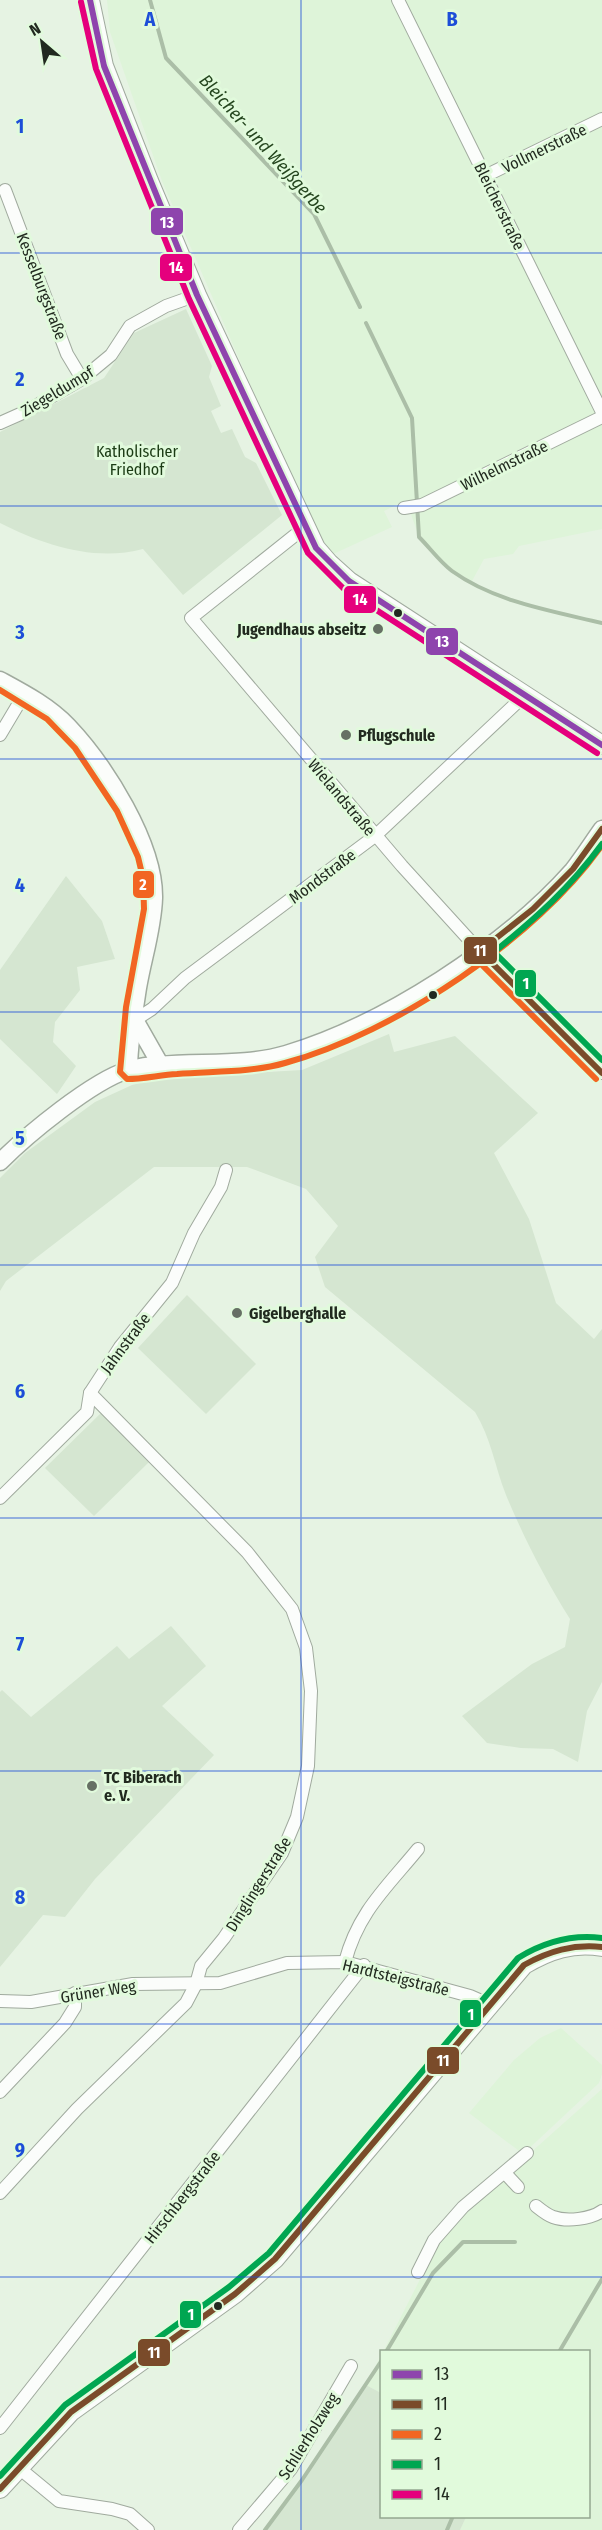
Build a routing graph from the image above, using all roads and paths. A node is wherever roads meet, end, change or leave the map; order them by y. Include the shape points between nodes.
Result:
1 (90, 0) edge
2 (398, 0) edge
3 (602, 119) edge
4 (486, 176) junction
5 (5, 190) dead end
6 (197, 295) junction
7 (82, 379) junction
8 (602, 412) edge
9 (602, 417) edge
10 (0, 423) edge
11 (404, 508) dead end
12 (304, 528) junction
13 (0, 680) edge
14 (25, 693) junction
15 (525, 695) junction
16 (0, 735) edge
17 (602, 745) edge
18 (602, 829) edge
19 (375, 836) junction
20 (480, 951) junction
21 (135, 1020) junction
22 (160, 1065) junction
23 (129, 1070) junction
24 (602, 1072) edge
25 (0, 1162) edge
26 (226, 1170) dead end
27 (90, 1393) junction
28 (0, 1498) edge
29 (418, 1849) dead end
30 (602, 1947) edge
31 (345, 1962) junction
32 (364, 1965) junction
33 (196, 1984) junction
34 (75, 1993) junction
35 (0, 2001) edge
36 (488, 2004) junction
37 (0, 2092) edge
38 (527, 2153) dead end
39 (505, 2173) junction
40 (518, 2187) dead end
41 (0, 2193) edge
42 (536, 2206) dead end
43 (602, 2211) edge
44 (418, 2272) dead end
45 (351, 2366) dead end
46 (0, 2428) edge
47 (19, 2468) junction
48 (0, 2489) edge
49 (148, 2530) edge
50 (239, 2530) edge

1 - 6 main road via 110,81
2 - 4 street, Bleicherstraße
3 - 4 street, Vollmerstraße
4 - 8 street, Bleicherstraße
5 - 7 street, Kesselburgstraße via 67,354
6 - 7 street, Ziegeldumpf via 166,306 130,326 111,355
6 - 12 main road
7 - 10 street, Ziegeldumpf
9 - 11 street, Wilhelmstraße via 422,506
12 - 15 main road via 316,548 343,576
12 - 19 street, Wielandstraße via 190,618
13 - 14 main road
14 - 16 street
14 - 21 main road via 68,726 102,770 142,838 154,898
15 - 17 main road
15 - 19 street, Mondstraße
18 - 20 main road via 573,869 533,909
19 - 20 street, Wielandstraße
19 - 21 street, Mondstraße
20 - 22 main road via 411,998 286,1054
20 - 24 street, Wielandstraße
21 - 22 main road
21 - 23 main road
22 - 23 main road
23 - 25 main road via 79,1098
26 - 27 street, Jahnstraße via 172,1283 120,1347
27 - 28 street, Jahnstraße via 87,1412
27 - 33 street, Dinglingerstraße via 247,1552 292,1609 306,1648 311,1691 308,1766 297,1817 282,1852 201,1966
29 - 31 street via 365,1912
30 - 36 main road via 572,1946 536,1958 515,1973
31 - 32 street, Hardtsteigstraße
31 - 33 street, Hardtsteigstraße via 287,1963 220,1983
32 - 36 street, Hardtsteigstraße
32 - 46 street, Hirschbergstraße
33 - 34 street, Grüner Weg via 133,1984
33 - 41 street, Dinglingerstraße via 186,2002 77,2109
34 - 35 street, Grüner Weg via 31,2002
34 - 37 street via 75,2007 65,2024
36 - 47 main road via 275,2259 235,2294 80,2405
38 - 39 street
39 - 40 street
39 - 44 street via 463,2207 434,2240
42 - 43 street via 553,2217 595,2216
45 - 50 street, Schlierholzweg via 291,2469
47 - 48 main road
47 - 49 street via 59,2501 112,2508 130,2514

